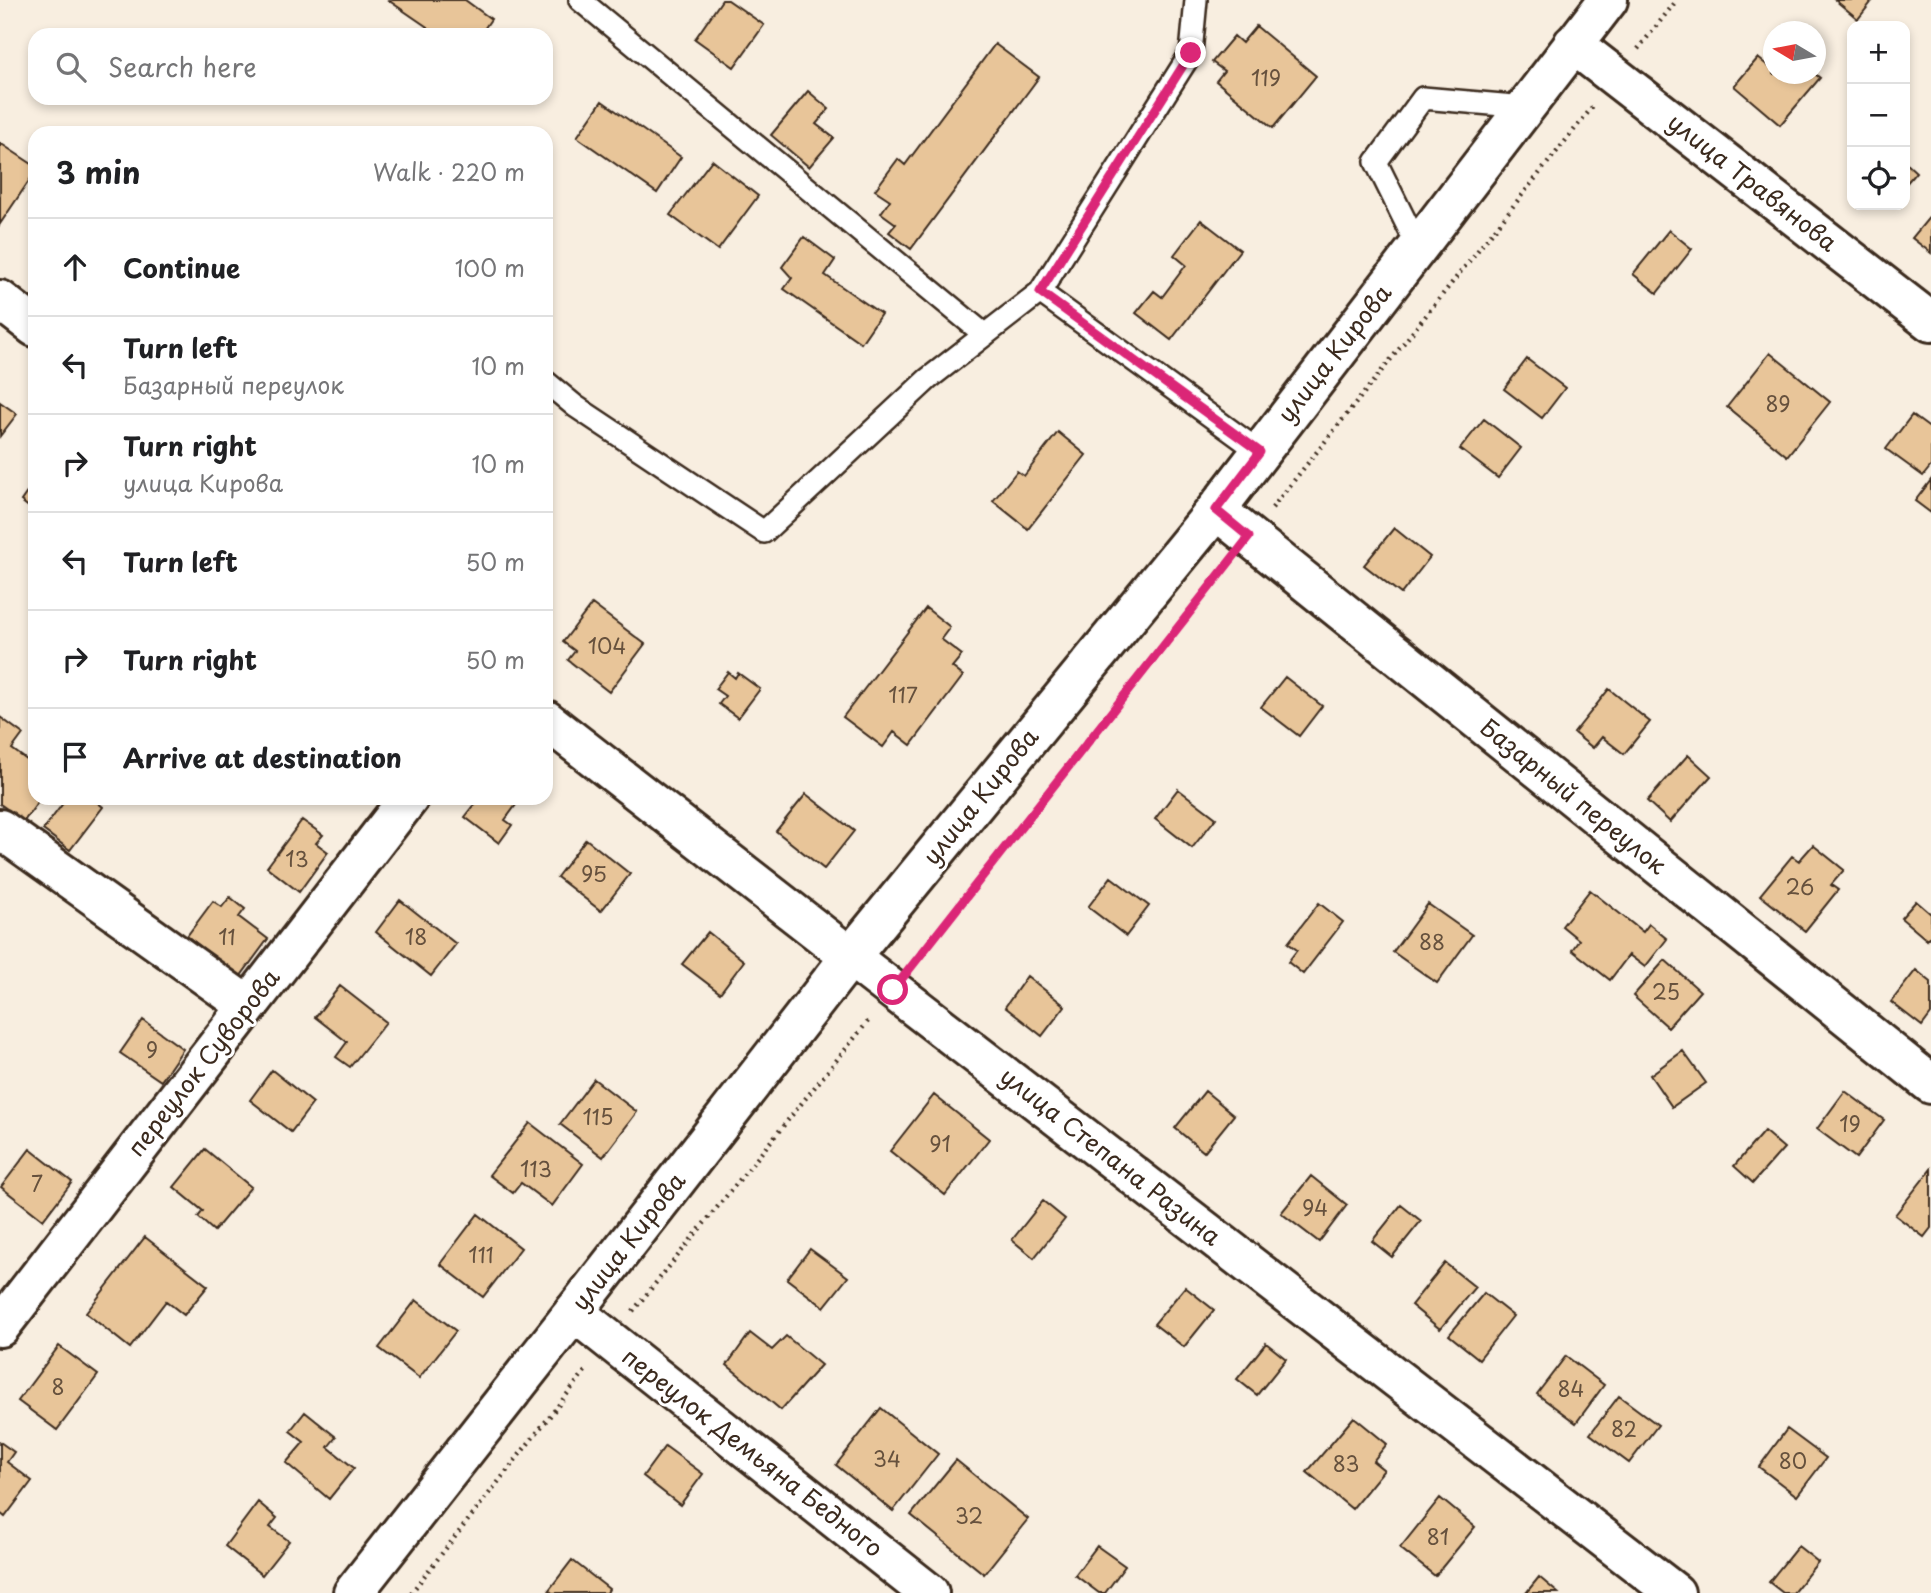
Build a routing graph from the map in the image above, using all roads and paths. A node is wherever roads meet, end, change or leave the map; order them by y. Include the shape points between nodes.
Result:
1 (580, 0) edge
2 (1196, 0) edge
3 (1608, 0) edge
4 (1677, 0) edge
5 (1573, 44) junction
6 (1616, 77) junction
7 (1525, 107) junction
8 (1418, 247) junction
9 (1040, 292) junction
10 (0, 300) edge
11 (1931, 321) edge
12 (28, 322) edge
13 (985, 335) junction
14 (553, 388) edge
15 (1260, 452) junction
16 (1216, 510) junction
17 (1249, 537) junction
18 (553, 724) edge
19 (404, 805) edge
20 (0, 829) edge
21 (850, 957) junction
22 (893, 990) junction
23 (248, 1006) junction
24 (1931, 1084) edge
25 (575, 1312) junction
26 (0, 1327) edge
27 (610, 1340) junction
28 (354, 1593) edge
29 (411, 1593) edge
30 (929, 1593) edge
31 (1675, 1593) edge

1 - 13 lane
2 - 9 lane via 1191,53
3 - 5 street, улица Кирова
4 - 6 path
5 - 6 street, улица Травянова
5 - 7 street, улица Кирова
6 - 11 street, улица Травянова
6 - 17 path
7 - 8 street, улица Кирова
7 - 8 lane via 1423,98 1376,162
8 - 15 street, улица Кирова
9 - 13 lane
9 - 15 lane
10 - 12 street
13 - 14 lane via 928,379 764,532
15 - 16 street, улица Кирова
16 - 17 street, Базарный переулок
16 - 21 street, улица Кирова
17 - 22 path
17 - 24 street, Базарный переулок
18 - 21 street, улица Степана Разина
19 - 23 street, переулок Суворова
20 - 23 street
21 - 22 street, улица Степана Разина
21 - 25 street, улица Кирова
22 - 27 path
22 - 31 street, улица Степана Разина
23 - 26 street, переулок Суворова
25 - 27 street, переулок Демьяна Бедного
25 - 28 street, улица Кирова
27 - 29 path
27 - 30 street, переулок Демьяна Бедного

